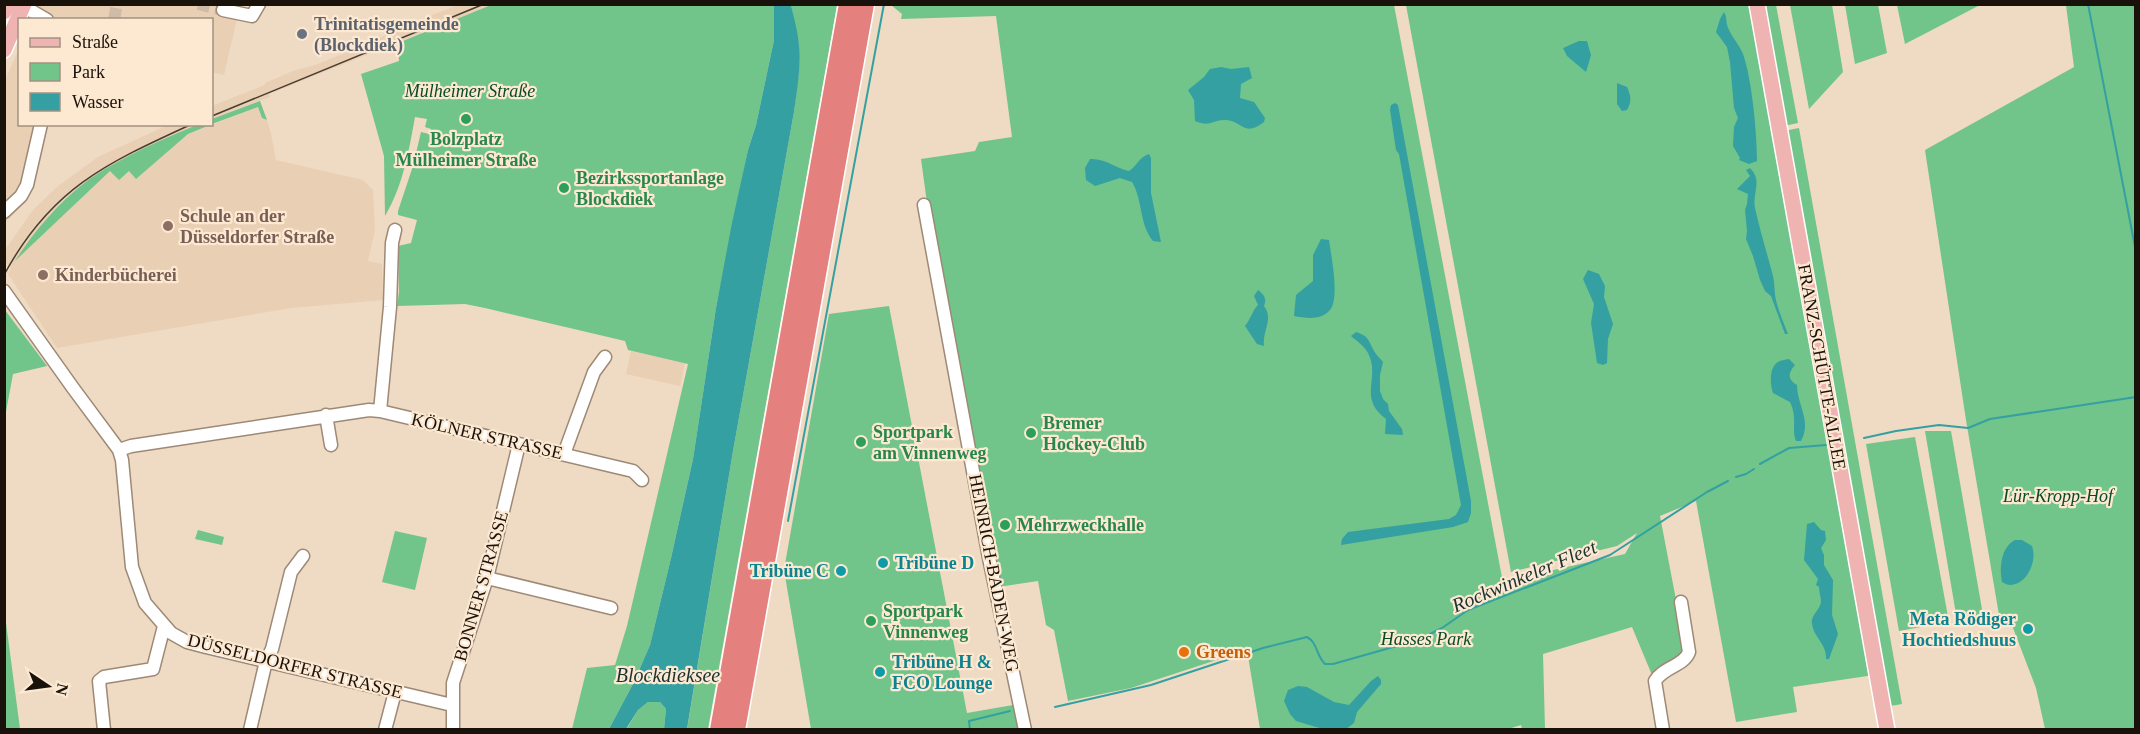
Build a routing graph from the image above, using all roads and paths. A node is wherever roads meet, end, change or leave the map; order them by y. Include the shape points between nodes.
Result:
1 (259, 4) edge
2 (848, 4) edge
3 (865, 4) edge
4 (1757, 4) edge
5 (18, 5) edge
6 (222, 10) dead end
7 (4, 12) edge
8 (43, 18) edge
9 (4, 51) edge
10 (41, 126) edge
11 (924, 205) dead end
12 (4, 212) edge
13 (395, 230) dead end
14 (4, 291) edge
15 (605, 357) dead end
16 (380, 411) junction
17 (326, 415) junction
18 (519, 444) junction
19 (331, 445) dead end
20 (119, 450) junction
21 (564, 454) junction
22 (642, 480) dead end
23 (303, 556) dead end
24 (487, 578) junction
25 (1681, 602) dead end
26 (611, 608) dead end
27 (164, 626) junction
28 (266, 662) junction
29 (395, 692) junction
30 (452, 705) junction
31 (104, 729) edge
32 (250, 729) edge
33 (385, 729) edge
34 (453, 729) edge
35 (719, 729) edge
36 (735, 729) edge
37 (1025, 729) edge
38 (1663, 729) edge
39 (1887, 729) edge

1 - 6 street via 252,16
2 - 35 highway
3 - 36 highway
4 - 39 main road, FRANZ-SCHÜTTE-ALLEE
5 - 7 main road
5 - 8 street
5 - 9 main road
10 - 12 street via 27,185
11 - 37 street, HEINRICH-BADEN-WEG
13 - 16 street
14 - 20 street, DÜSSELDORFER STRASSE
15 - 21 street via 594,372
16 - 17 street, KÖLNER STRASSE
16 - 18 street, KÖLNER STRASSE
17 - 19 street
17 - 20 street, KÖLNER STRASSE
18 - 21 street, KÖLNER STRASSE
18 - 24 street, BONNER STRASSE
20 - 27 street, DÜSSELDORFER STRASSE via 134,576 145,603
21 - 22 street, KÖLNER STRASSE via 633,471
23 - 28 street via 291,572
24 - 26 street
24 - 30 street, BONNER STRASSE via 453,684
25 - 38 street via 1689,652 1687,658 1659,674 1655,681
27 - 28 street, DÜSSELDORFER STRASSE via 188,642
27 - 31 street via 153,669 99,681
28 - 29 street, DÜSSELDORFER STRASSE
28 - 32 street
29 - 30 street, DÜSSELDORFER STRASSE
29 - 33 street
30 - 34 street, BONNER STRASSE

